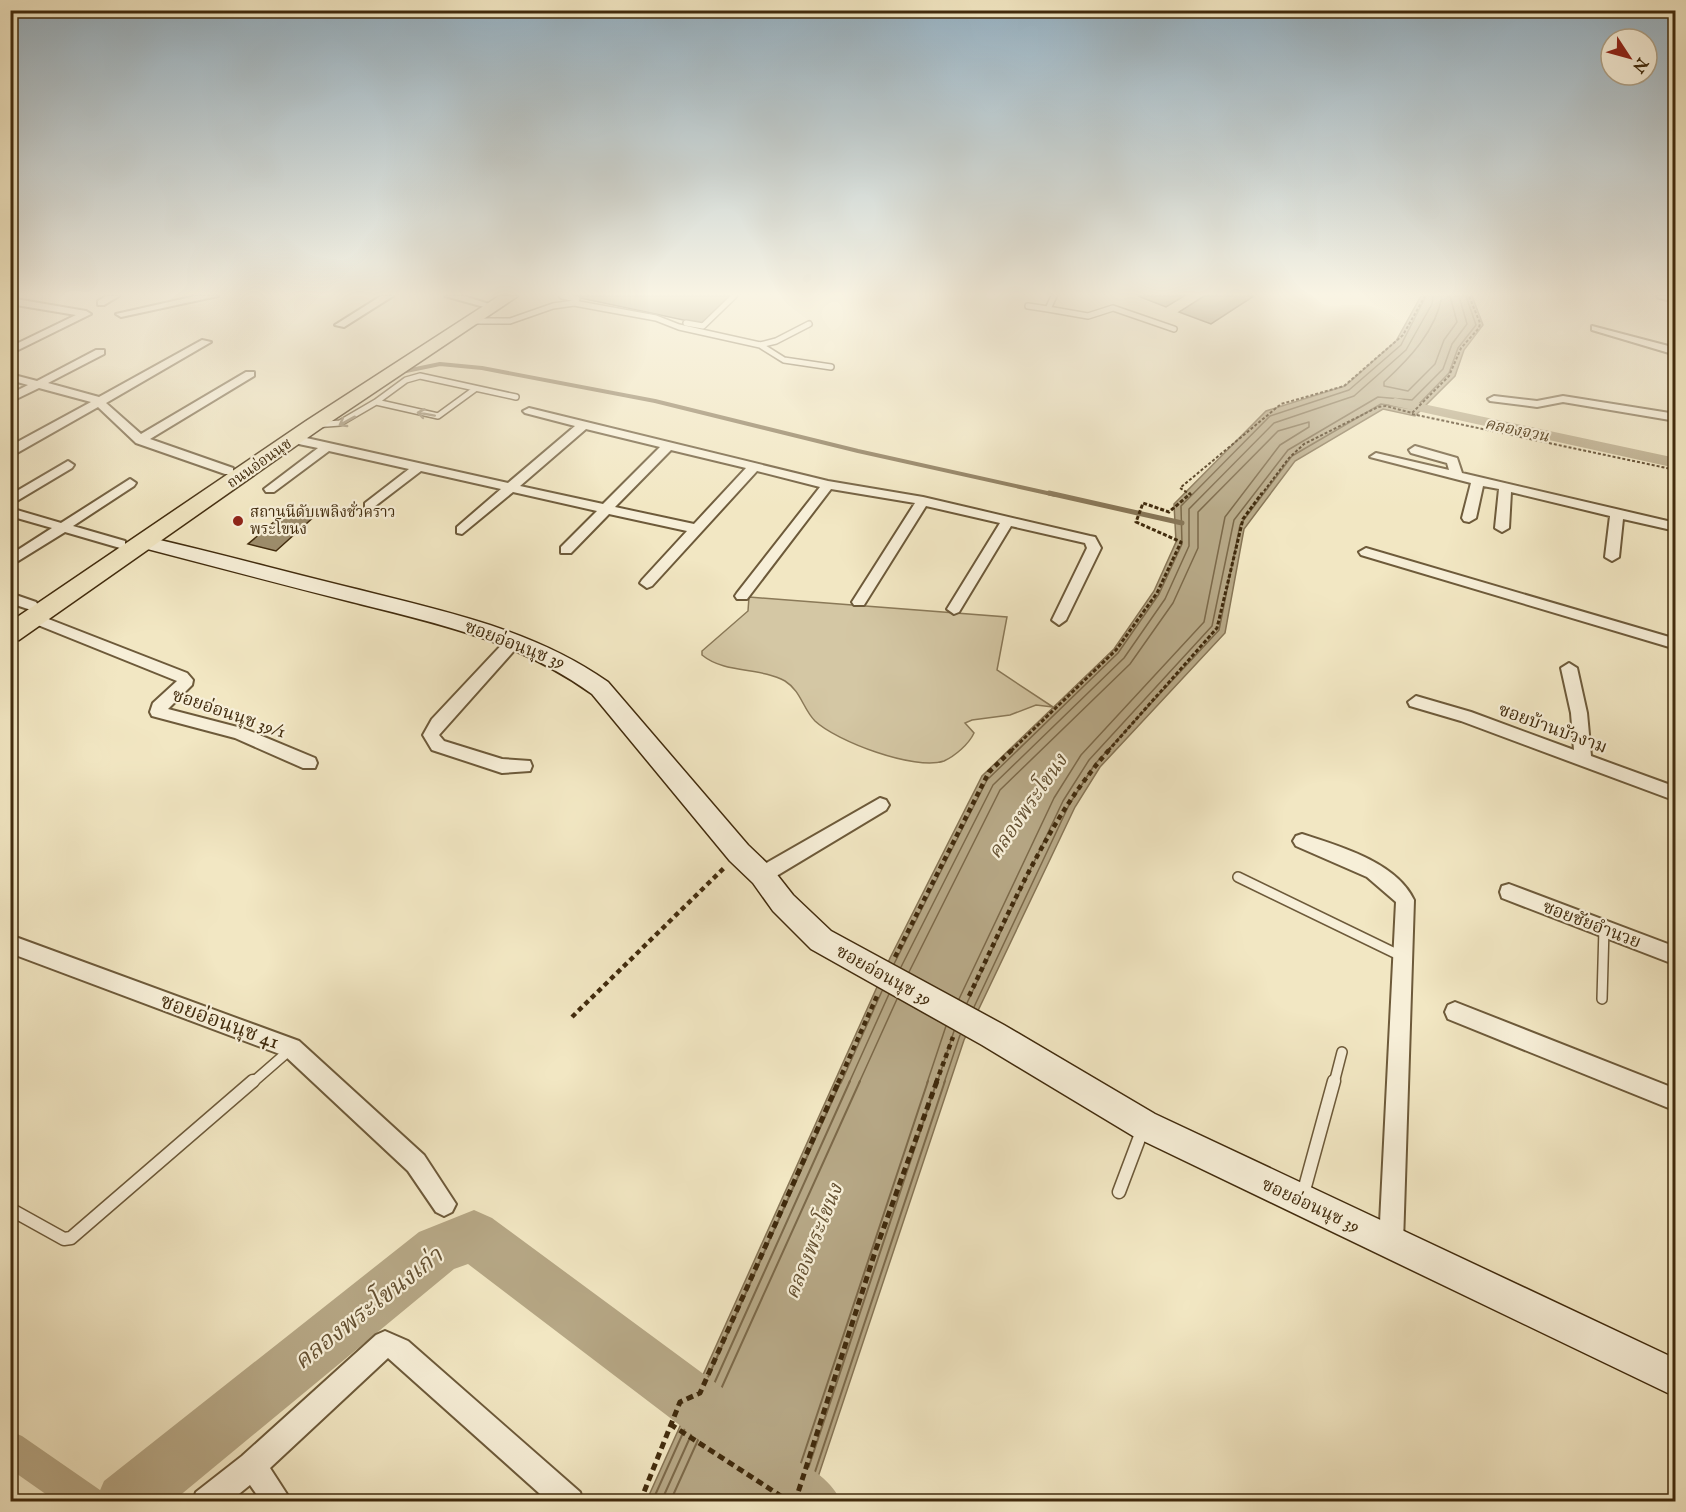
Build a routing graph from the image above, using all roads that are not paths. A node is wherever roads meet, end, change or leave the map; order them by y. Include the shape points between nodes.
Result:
1 (72, 367) edge
2 (162, 367) edge
3 (395, 367) edge
4 (410, 367) edge
5 (828, 367) edge
6 (831, 367) dead end
7 (250, 374) dead end
8 (10, 376) edge
9 (40, 383) junction
10 (475, 389) junction
11 (393, 390) junction
12 (374, 394) junction
13 (516, 397) dead end
14 (10, 399) edge
15 (1494, 399) dead end
16 (99, 402) junction
17 (529, 411) dead end
18 (1676, 418) edge
19 (584, 424) junction
20 (287, 438) junction
21 (140, 440) junction
22 (669, 445) junction
23 (328, 446) junction
24 (13, 450) dead end
25 (1415, 450) dead end
26 (1376, 458) dead end
27 (68, 465) dead end
28 (754, 466) junction
29 (419, 467) junction
30 (235, 473) junction
31 (1457, 476) junction
32 (1478, 481) junction
33 (129, 483) dead end
34 (828, 485) junction
35 (1505, 487) junction
36 (513, 488) junction
37 (270, 489) dead end
38 (10, 501) edge
39 (923, 501) junction
40 (370, 506) dead end
41 (605, 508) junction
42 (10, 512) edge
43 (1617, 513) junction
44 (1469, 518) dead end
45 (1008, 520) junction
46 (64, 526) junction
47 (1676, 527) edge
48 (1502, 528) dead end
49 (696, 529) junction
50 (462, 530) dead end
51 (132, 543) junction
52 (567, 550) dead end
53 (1366, 552) dead end
54 (1612, 557) dead end
55 (10, 562) edge
56 (647, 583) dead end
57 (742, 596) dead end
58 (858, 602) dead end
59 (954, 609) dead end
60 (21, 610) edge
61 (1059, 620) dead end
62 (10, 634) edge
63 (514, 641) junction
64 (1676, 644) edge
65 (1569, 668) dead end
66 (1416, 702) dead end
67 (1583, 759) junction
68 (309, 763) dead end
69 (524, 766) dead end
70 (1676, 794) edge
71 (880, 805) dead end
72 (1302, 841) dead end
73 (762, 875) junction
74 (1238, 876) dead end
75 (1509, 892) dead end
76 (1604, 928) junction
77 (10, 944) edge
78 (1401, 956) junction
79 (1676, 956) edge
80 (1602, 999) dead end
81 (1455, 1012) dead end
82 (292, 1048) junction
83 (1342, 1052) dead end
84 (1676, 1100) edge
85 (1144, 1125) junction
86 (1119, 1192) dead end
87 (1302, 1200) junction
88 (444, 1204) dead end
89 (10, 1209) edge
90 (1391, 1243) junction
91 (1676, 1379) edge
92 (252, 1466) junction
93 (206, 1502) edge
94 (279, 1502) edge
95 (570, 1502) edge

1 - 9 street
2 - 16 street
3 - 20 main road, ถนนอ่อนนุช
4 - 12 main road, ถนนอ่อนนุช
5 - 6 lane
7 - 21 street
8 - 9 street
9 - 14 street
9 - 16 street
10 - 11 lane via 420,376
10 -> 12 lane via 438,416
10 - 13 lane
11 - 12 lane
11 - 12 lane
12 -> 20 main road, ถนนอ่อนนุช
15 - 18 street via 1537,404 1563,399
16 - 21 street
16 - 24 street
17 - 19 street
19 - 22 street
19 - 36 street
20 - 23 street
20 - 30 main road, ถนนอ่อนนุช
21 - 30 street
22 - 28 street
22 - 41 street
23 - 29 street
23 - 37 street
25 - 31 street via 1453,461
26 - 31 street
27 - 38 street
28 - 34 street
28 - 49 street
29 - 36 street
29 - 40 street
30 - 51 main road, ถนนอ่อนนุช
31 - 32 street
32 - 35 street
32 - 44 street
33 - 46 street
34 - 39 street
34 - 57 street
35 - 43 street
35 - 48 street
36 - 41 street
36 - 50 street
39 - 45 street
39 - 58 street
41 - 49 street
41 - 52 street
42 - 46 street
43 - 47 street
43 - 54 street
45 - 59 street
45 - 61 street via 1094,544
46 - 51 street
46 - 55 street
49 - 56 street
51 - 60 main road, ถนนอ่อนนุช
51 - 63 street, ซอยอ่อนนุช 39 via 460,622
53 - 64 street
60 - 62 main road, ถนนอ่อนนุช
60 - 68 street, ซอยอ่อนนุช 39/1 via 183,677 184,685 158,711 239,734
63 - 69 street via 430,735 438,746 502,766
63 - 73 street, ซอยอ่อนนุช 39 via 574,667 600,688
65 - 67 street
66 - 67 street, ซอยบ้านบัวงาม via 1449,710
67 - 70 street, ซอยบ้านบัวงาม
71 - 73 street
72 - 78 street via 1387,879 1399,890 1406,900
73 - 85 street, ซอยอ่อนนุช 39 via 820,940 993,1035
74 - 78 lane
75 - 76 street, ซอยชัยอำนวย
76 - 79 street, ซอยชัยอำนวย
76 - 80 lane
77 - 82 street, ซอยอ่อนนุช 41
78 - 90 street
81 - 84 street
82 - 88 street, ซอยอ่อนนุช 41 via 417,1163
82 - 89 lane via 70,1238 64,1239
83 - 87 lane
85 - 86 lane
85 - 87 street, ซอยอ่อนนุช 39
87 - 90 street, ซอยอ่อนนุช 39
90 - 91 street, ซอยอ่อนนุช 39
92 - 93 street
92 - 94 street
92 - 95 street via 386,1344 399,1350

